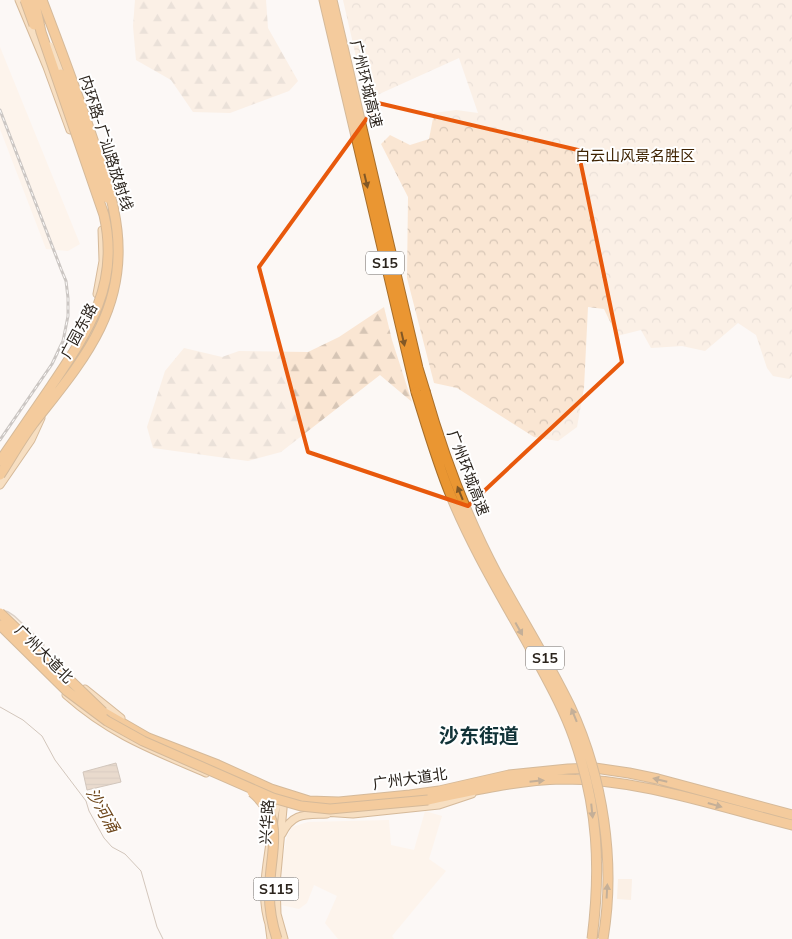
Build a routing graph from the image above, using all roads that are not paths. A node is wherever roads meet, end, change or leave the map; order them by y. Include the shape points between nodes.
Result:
1 (19, 0) edge
2 (25, 0) edge
3 (34, 0) edge
4 (42, 0) edge
5 (47, 0) edge
6 (324, 0) edge
7 (332, 0) edge
8 (49, 12) junction
9 (64, 63) junction
10 (47, 67) junction
11 (73, 85) junction
12 (58, 91) junction
13 (350, 96) junction
14 (92, 162) junction
15 (94, 196) junction
16 (98, 290) junction
17 (110, 292) junction
18 (97, 310) junction
19 (421, 392) junction
20 (40, 420) junction
21 (0, 454) edge
22 (0, 460) edge
23 (0, 467) edge
24 (0, 471) edge
25 (0, 475) edge
26 (0, 485) edge
27 (0, 613) edge
28 (0, 618) edge
29 (0, 625) edge
30 (0, 630) edge
31 (69, 674) junction
32 (167, 746) junction
33 (235, 781) junction
34 (489, 788) junction
35 (251, 792) junction
36 (284, 793) junction
37 (693, 794) junction
38 (281, 804) junction
39 (335, 814) junction
40 (792, 816) edge
41 (792, 825) edge
42 (272, 826) junction
43 (280, 839) junction
44 (274, 939) edge
45 (284, 939) edge
46 (592, 939) edge
47 (603, 939) edge

1 - 10 main road, 广园东路
2 - 12 highway, bridge
3 - 12 highway, bridge
3 - 14 main road, 广园东路, bridge
3 - 18 highway, 内环路-广汕路放射线, bridge via 110,211 110,270
4 - 8 main road
4 - 25 highway, bridge via 55,51 108,199 114,252 108,290 97,321
5 - 8 main road, 广园东路
6 - 13 highway, 广州环城高速 / S15
7 - 13 highway, 广州环城高速 / S15
8 - 9 main road, 广园东路
9 - 10 main road via 59,70
9 - 11 main road, 广园东路
10 - 12 main road, 广园东路
11 - 12 main road via 62,81 58,84
11 - 17 main road, 广园东路 via 115,212 118,258
12 - 15 main road, 广园东路
12 - 18 highway, 内环路-广汕路放射线, bridge via 108,232 107,273
13 - 19 highway, 广州环城高速 / S15 via 418,368
14 - 15 main road, 广园东路 via 96,180
14 - 17 main road via 98,169 112,219 114,239
15 - 16 main road, 广园东路 via 102,223 104,246
16 - 17 main road
16 - 21 main road, 广园东路 via 82,333
17 - 20 main road, 广园东路 via 105,316 95,337
17 - 23 main road via 84,348
18 - 22 highway, 内环路-广汕路放射线, bridge via 84,338
19 -> 46 highway, 广州环城高速 / S15, bridge via 432,445 451,497 574,737 591,798 598,855
47 -> 19 highway, 广州环城高速 / S15, bridge via 608,891 607,850 590,761 571,708 473,524
20 - 24 main road
20 - 26 main road, 广园东路 via 31,440
27 - 31 street via 12,619
27 - 32 highway, 广州大道北, bridge via 103,712 140,735
28 - 31 main road, 广州大道北 via 50,668
29 - 33 highway, 广州大道北, bridge via 67,690 107,721 143,742
30 - 35 main road, 广州大道北 via 72,700 110,728 154,752
31 - 32 main road, 广州大道北 via 110,711
32 - 36 highway, 广州大道北
33 - 34 highway, 广州大道北, bridge via 280,800 315,808 344,809 428,800
33 - 44 highway, bridge via 261,800 272,820 270,900
34 -> 37 highway, 广州大道北 via 546,780 574,780
34 - 39 main road, 广州大道北 via 439,805
35 - 38 main road, 广州大道北
35 - 42 main road via 265,807
37 -> 36 highway, 广州大道北 via 629,773 578,768 510,775 427,793 345,802 313,801
36 - 38 main road, 兴华路 / S115
37 - 40 highway, 广州大道北
37 -> 41 highway, 广州大道北
38 - 39 main road, 广州大道北
38 - 42 main road, 兴华路 / S115
38 - 43 main road, 兴华路 / S115
39 - 43 main road via 298,816 289,822
42 - 44 main road, 兴华路 / S115 via 264,886
43 - 45 main road, 兴华路 / S115 via 276,902

